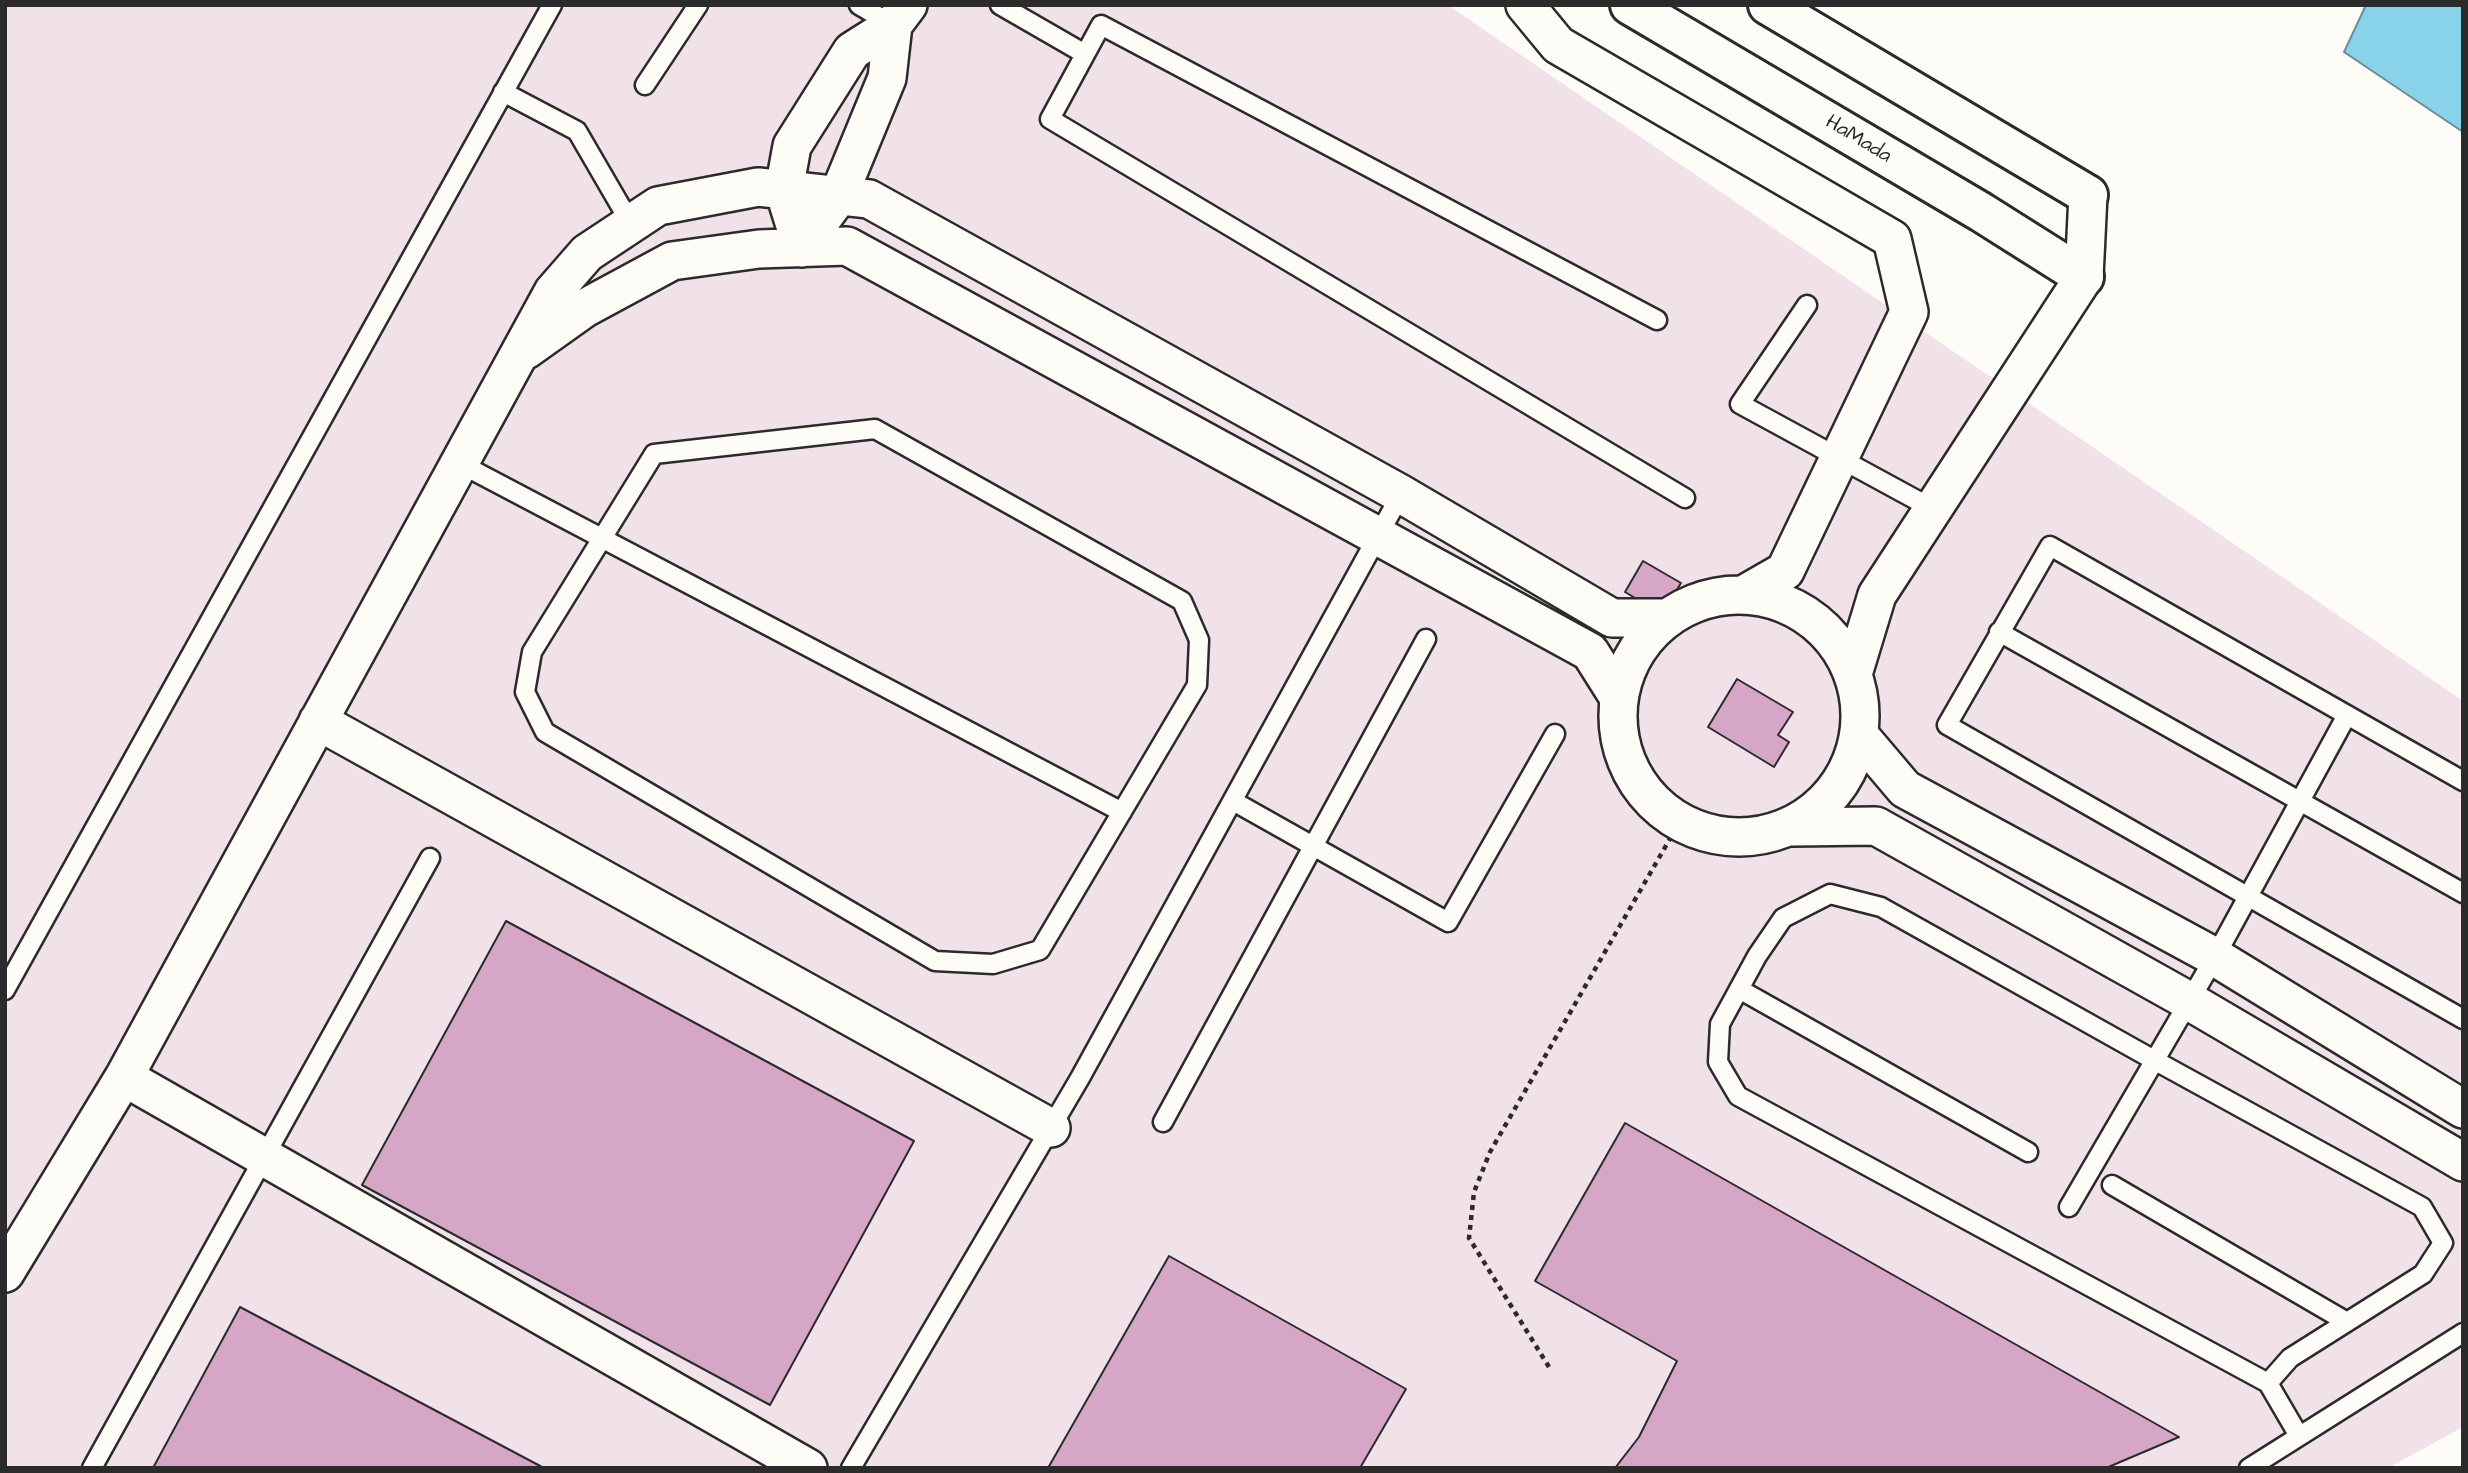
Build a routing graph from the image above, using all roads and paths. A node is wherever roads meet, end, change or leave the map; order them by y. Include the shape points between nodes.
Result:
1 (552, 5) edge
2 (698, 5) edge
3 (859, 5) edge
4 (1000, 5) edge
5 (1525, 5) edge
6 (1630, 5) edge
7 (1769, 5) edge
8 (901, 15) edge
9 (1085, 54) junction
10 (645, 85) dead end
11 (503, 92) junction
12 (784, 190) junction
13 (2088, 195) joint
14 (838, 197) junction
15 (631, 224) junction
16 (802, 248) junction
17 (2084, 277) junction
18 (1807, 305) dead end
19 (1657, 320) dead end
20 (517, 357) junction
21 (1839, 458) junction
22 (459, 463) junction
23 (1401, 494) junction
24 (1685, 498) dead end
25 (1933, 509) junction
26 (1378, 536) junction
27 (602, 538) junction
28 (1745, 594) junction
29 (1667, 618) junction
30 (1999, 632) junction
31 (1426, 639) dead end
32 (1853, 674) junction
33 (1619, 698) junction
34 (2347, 715) junction
35 (318, 722) junction
36 (1555, 734) dead end
37 (1860, 736) junction
38 (2463, 781) edge
39 (1233, 801) junction
40 (2299, 801) junction
41 (1122, 812) junction
42 (1679, 822) junction
43 (1792, 827) junction
44 (1313, 847) junction
45 (430, 858) dead end
46 (2463, 893) edge
47 (2248, 896) junction
48 (2215, 957) junction
49 (1739, 989) junction
50 (5, 990) edge
51 (2189, 1000) junction
52 (2463, 1019) edge
53 (2154, 1060) junction
54 (124, 1077) junction
55 (2463, 1109) edge
56 (1163, 1122) dead end
57 (1051, 1128) junction
58 (2028, 1152) dead end
59 (264, 1157) junction
60 (2463, 1162) edge
61 (2112, 1185) dead end
62 (2069, 1207) dead end
63 (5, 1273) edge
64 (2347, 1322) junction
65 (2463, 1333) edge
66 (1549, 1367) dead end
67 (2268, 1383) junction
68 (2299, 1436) junction
69 (92, 1468) edge
70 (808, 1468) edge
71 (851, 1468) edge
72 (2249, 1468) edge

1 - 11 lane
2 - 10 lane
3 - 8 lane
4 - 9 lane
5 - 21 street via 1558,45 1892,239 1909,312
6 - 17 street, HaMada
7 - 13 street
8 - 12 street via 852,51 793,146
8 - 14 street via 887,78
9 - 19 lane via 1101,25
9 - 24 lane via 1050,119
11 - 15 lane via 577,131
11 - 50 lane
12 - 14 street
12 - 15 street via 758,187 658,206
12 - 16 street
13 - 17 street
14 - 16 street
14 - 23 street via 869,199
15 - 20 street via 587,253 553,292
16 - 20 street via 671,261 585,308
16 - 26 street via 847,246
17 - 25 street
18 - 21 lane via 1740,404
20 - 22 street
21 - 25 lane
21 - 28 street via 1785,571
22 - 27 lane
22 - 35 street
23 - 26 lane
23 - 29 street via 1612,618
25 - 32 street via 1877,595
26 - 33 street via 1590,652
26 - 39 lane
27 - 41 lane
27 - 41 lane via 654,454 875,429 1182,601 1199,640 1197,685
27 - 41 lane via 532,652 525,692 545,733 935,961 993,964 1040,950
28 - 29 street via 1703,600
28 - 32 street via 1786,603 1821,625 1847,657
29 - 33 street via 1638,648
30 - 34 lane via 2050,546
30 - 40 lane
30 - 47 lane via 1947,725
31 - 44 lane
32 - 37 street via 1860,697
33 - 42 street via 1617,728 1626,765 1648,798
34 - 38 lane
34 - 40 lane
35 - 54 street
35 - 57 street
36 - 44 lane via 1448,922
37 - 43 street via 1848,773 1824,804
37 - 48 street via 1905,789
39 - 44 lane
39 - 57 lane
40 - 46 lane
40 - 47 lane
42 - 43 street via 1715,836 1755,837
42 - 66 path via 1490,1152 1474,1192 1469,1238
43 - 51 street via 1876,826
44 - 56 lane
45 - 59 lane
47 - 48 lane
47 - 52 lane
48 - 51 lane
48 - 55 street
49 - 53 lane via 1783,918 1830,894 1881,907
49 - 58 lane
49 - 67 lane via 1720,1024 1718,1062 1738,1096
51 - 53 lane
51 - 60 street
53 - 62 lane
53 - 64 lane via 2422,1207 2443,1243 2423,1274
54 - 59 street
54 - 63 street
57 - 71 lane
59 - 69 lane
59 - 70 street
61 - 64 lane
64 - 67 lane via 2290,1358
65 - 68 lane
67 - 68 lane
68 - 72 lane

